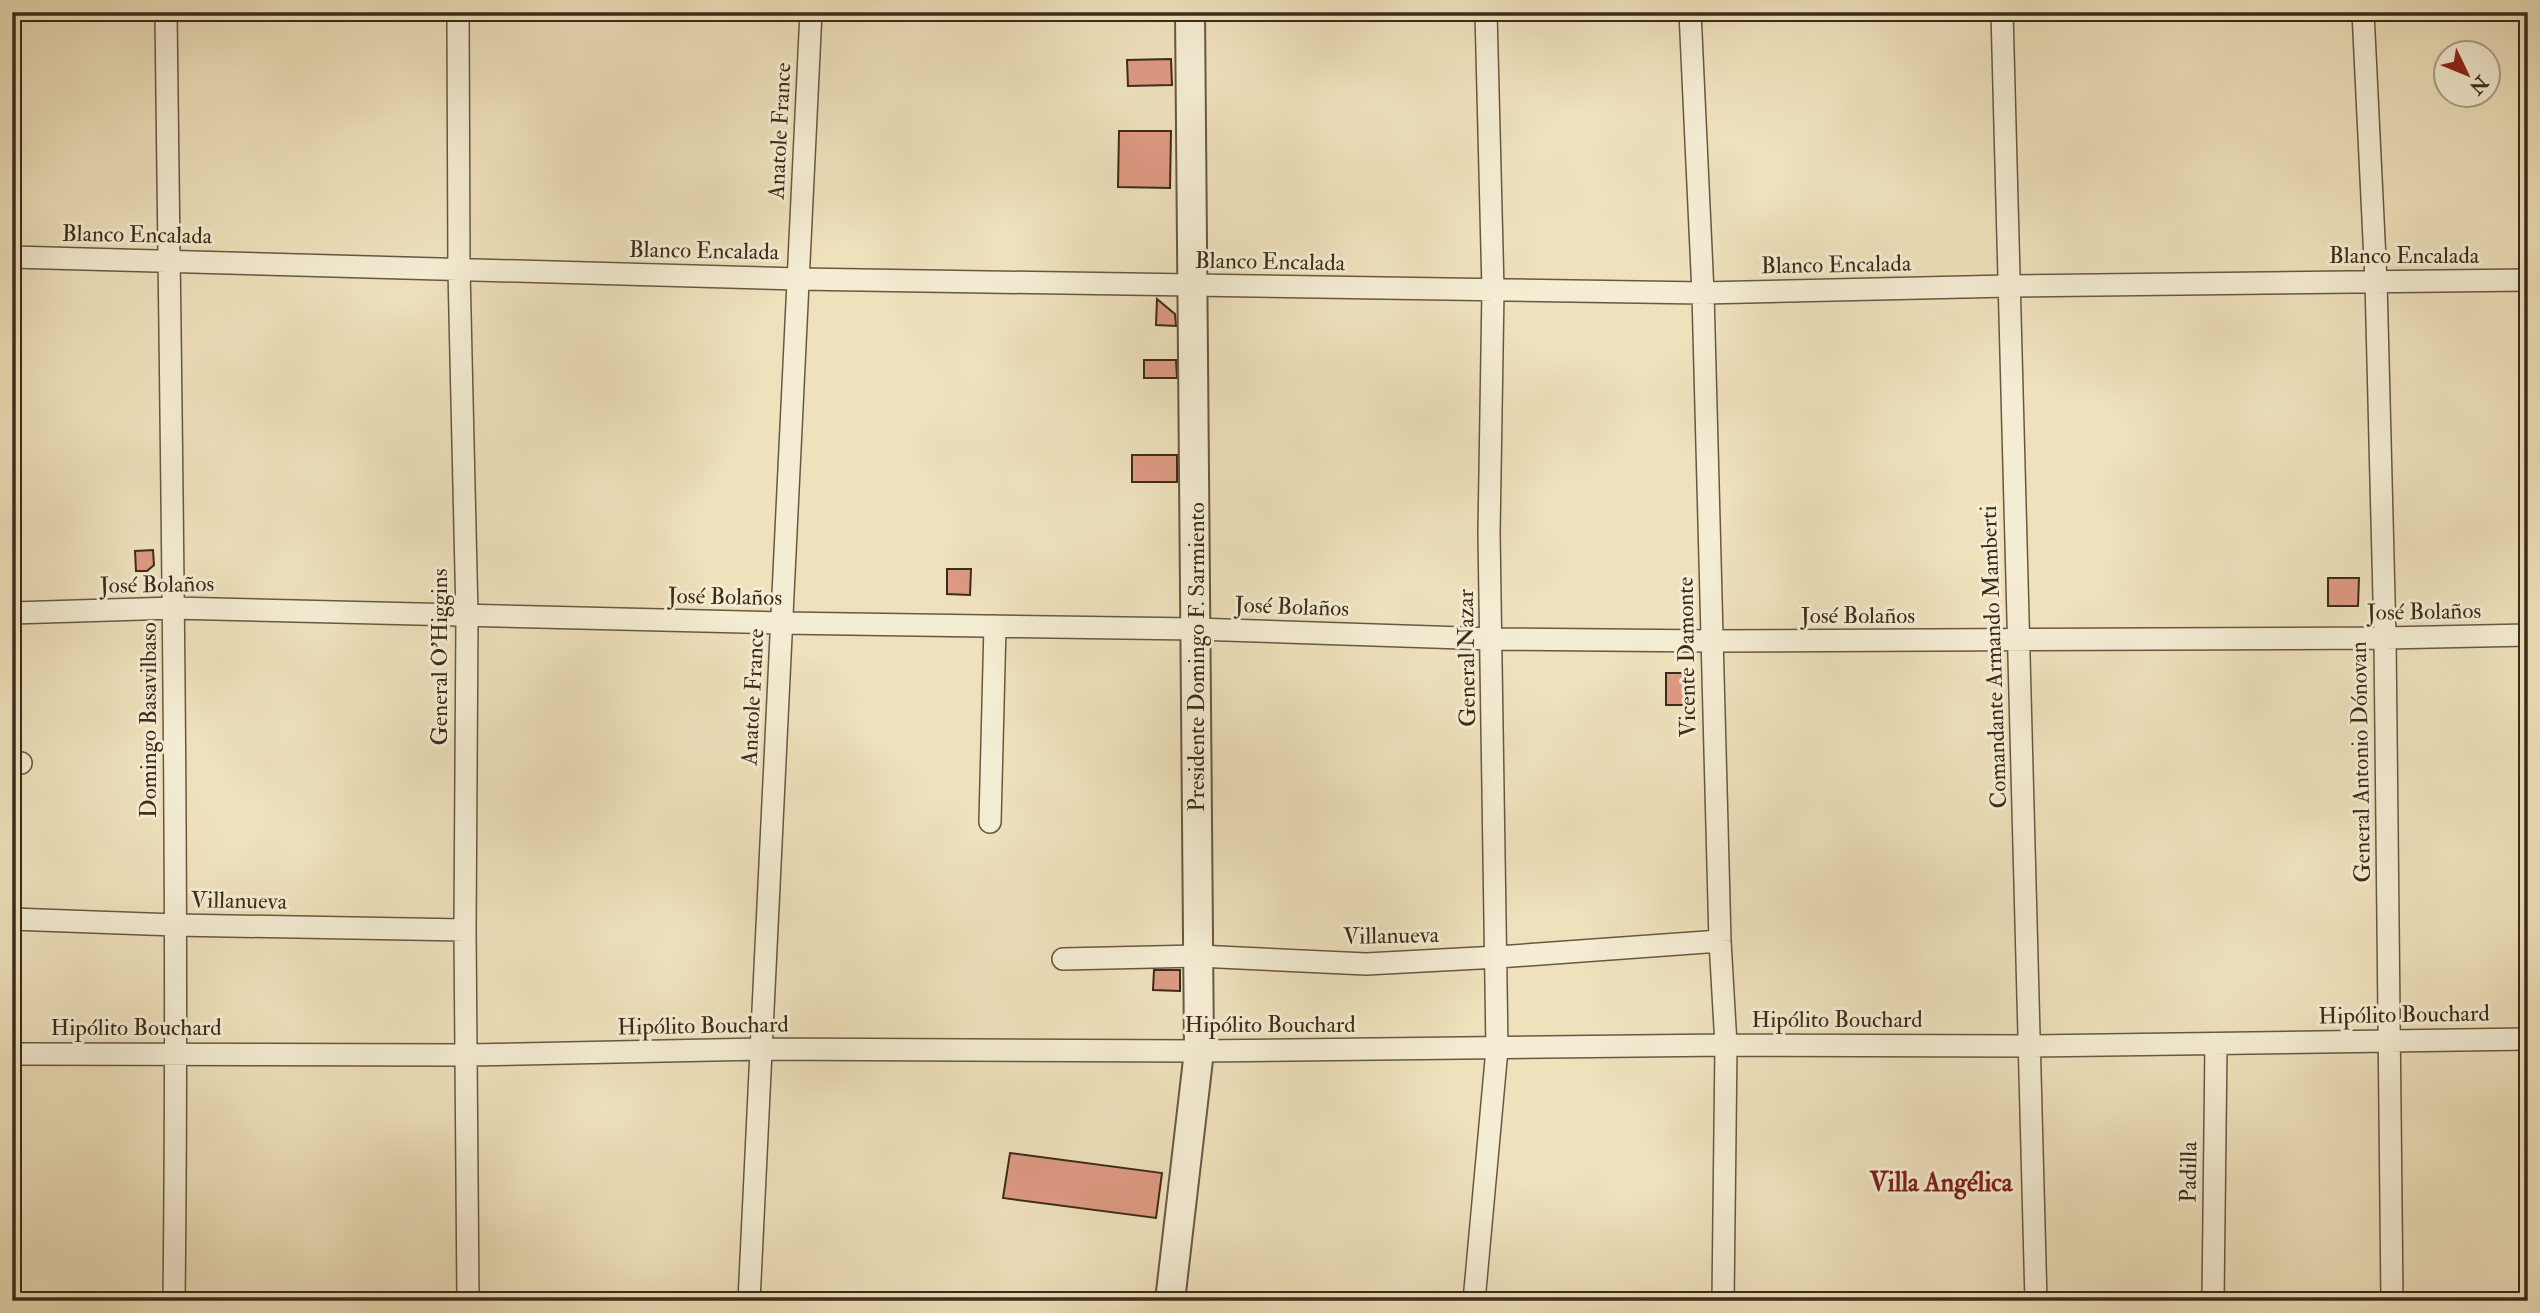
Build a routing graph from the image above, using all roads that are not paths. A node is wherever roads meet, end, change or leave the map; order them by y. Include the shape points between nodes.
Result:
1 (166, 12) edge
2 (458, 12) edge
3 (811, 12) edge
4 (1190, 12) edge
5 (1486, 12) edge
6 (1690, 12) edge
7 (2002, 12) edge
8 (2363, 12) edge
9 (12, 257) edge
10 (169, 261) junction
11 (460, 270) junction
12 (799, 279) junction
13 (2528, 280) edge
14 (2376, 281) junction
15 (1193, 286) junction
16 (2008, 286) junction
17 (1493, 290) junction
18 (1703, 293) junction
19 (174, 608) junction
20 (12, 613) edge
21 (467, 616) junction
22 (782, 623) junction
23 (995, 626) junction
24 (1195, 629) junction
25 (2528, 635) edge
26 (2385, 638) junction
27 (1492, 639) junction
28 (1711, 641) junction
29 (2019, 641) junction
30 (990, 822) dead end
31 (12, 919) edge
32 (174, 925) junction
33 (465, 930) junction
34 (1720, 941) junction
35 (1198, 957) junction
36 (1498, 957) junction
37 (1063, 959) dead end
38 (2528, 1039) edge
39 (2390, 1040) junction
40 (2216, 1044) junction
41 (1726, 1045) junction
42 (2031, 1046) junction
43 (761, 1049) junction
44 (1497, 1049) junction
45 (1199, 1051) junction
46 (177, 1053) junction
47 (12, 1054) edge
48 (468, 1055) junction
49 (174, 1301) edge
50 (468, 1301) edge
51 (750, 1301) edge
52 (1170, 1301) edge
53 (1474, 1301) edge
54 (1723, 1301) edge
55 (2036, 1301) edge
56 (2213, 1301) edge
57 (2392, 1301) edge

1 - 10 street, Domingo Basavilbaso
2 - 11 street, General O'Higgins
3 - 12 street, Anatole France
4 - 15 street, Presidente Domingo F. Sarmiento
5 - 17 street, General Nazar
6 - 18 street, Vicente Damonte
7 - 16 street, Comandante Armando Mamberti
8 - 14 street, General Antonio Dónovan
9 - 10 street, Blanco Encalada
10 - 11 street, Blanco Encalada
10 - 19 street, Domingo Basavilbaso
11 - 12 street, Blanco Encalada
11 - 21 street, General O'Higgins
12 - 15 street, Blanco Encalada
12 - 22 street, Anatole France
13 - 14 street, Blanco Encalada
14 - 16 street, Blanco Encalada
14 - 26 street, General Antonio Dónovan
15 - 17 street, Blanco Encalada
15 - 24 street, Presidente Domingo F. Sarmiento
16 - 18 street, Blanco Encalada
16 - 29 street, Comandante Armando Mamberti
17 - 18 street, Blanco Encalada
17 - 27 street, General Nazar
18 - 28 street, Vicente Damonte
19 - 20 street, José Bolaños
19 - 21 street, José Bolaños
19 - 32 street, Domingo Basavilbaso
21 - 22 street, José Bolaños
21 - 33 street, General O'Higgins
22 - 23 street, José Bolaños
22 - 43 street, Anatole France
23 - 24 street, José Bolaños
23 - 30 street
24 - 27 street, José Bolaños
24 - 35 street, Presidente Domingo F. Sarmiento
25 - 26 street, José Bolaños
26 - 29 street, José Bolaños
26 - 39 street, General Antonio Dónovan
27 - 28 street, José Bolaños
27 - 36 street, General Nazar
28 - 29 street, José Bolaños
28 - 34 street, Vicente Damonte
29 - 42 street, Comandante Armando Mamberti
31 - 32 street, Villanueva
32 - 33 street, Villanueva
32 - 46 street, Domingo Basavilbaso
33 - 48 street, General O'Higgins
34 - 36 street, Villanueva
34 - 41 street, Vicente Damonte
35 - 36 street, Villanueva via 1366,964
35 - 37 street, Villanueva
35 - 45 street, Presidente Domingo F. Sarmiento
36 - 44 street, General Nazar
38 - 39 street, Hipólito Bouchard
39 - 40 street, Hipólito Bouchard
39 - 57 street, General Antonio Dónovan
40 - 42 street, Hipólito Bouchard
40 - 56 street, Padilla
41 - 42 street, Hipólito Bouchard
41 - 44 street, Hipólito Bouchard
41 - 54 street, Vicente Damonte
42 - 55 street, Comandante Armando Mamberti
43 - 45 street, Hipólito Bouchard
43 - 48 street, Hipólito Bouchard
43 - 51 street, Anatole France
44 - 45 street, Hipólito Bouchard
44 - 53 street, General Nazar
45 - 52 street, Presidente Domingo F. Sarmiento
46 - 47 street, Hipólito Bouchard
46 - 48 street, Hipólito Bouchard
46 - 49 street, Domingo Basavilbaso
48 - 50 street, General O'Higgins

